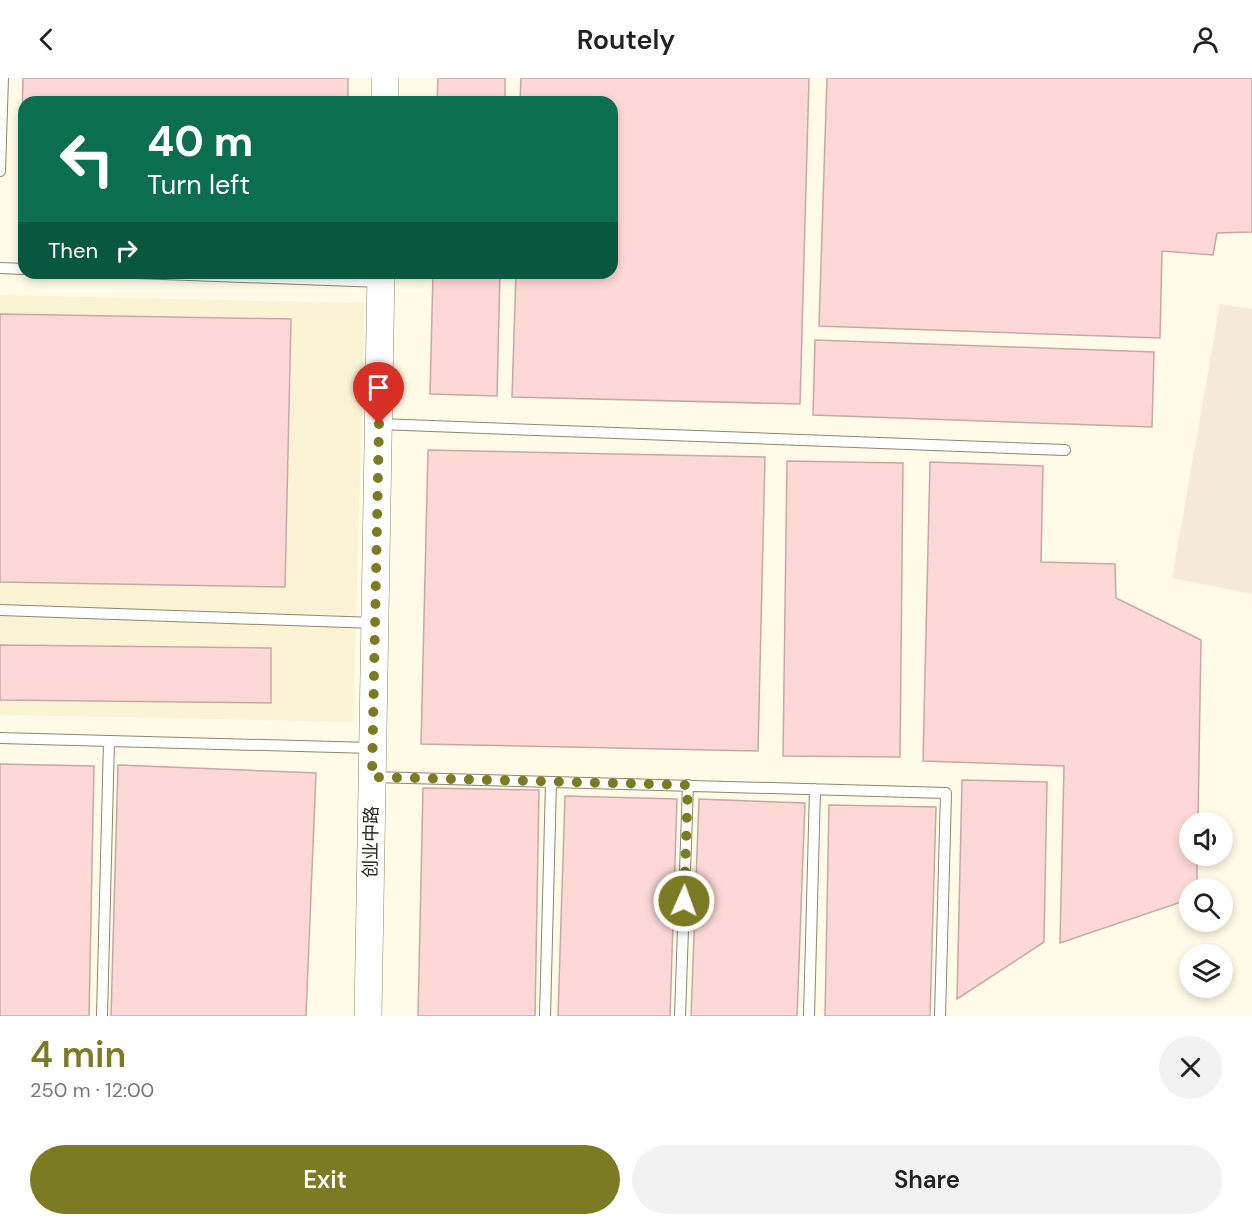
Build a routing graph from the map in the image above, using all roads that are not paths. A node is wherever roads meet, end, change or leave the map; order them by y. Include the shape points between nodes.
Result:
1 (3, 78) edge
2 (385, 78) edge
3 (385, 96) edge
4 (0, 171) edge
5 (0, 268) edge
6 (18, 269) edge
7 (381, 279) edge
8 (379, 424) junction
9 (1065, 450) dead end
10 (0, 610) edge
11 (375, 623) junction
12 (0, 738) edge
13 (109, 741) junction
14 (373, 748) junction
15 (372, 777) junction
16 (551, 782) junction
17 (688, 785) junction
18 (815, 789) junction
19 (102, 1016) edge
20 (368, 1016) edge
21 (545, 1016) edge
22 (680, 1016) edge
23 (809, 1016) edge
24 (940, 1016) edge

1 - 4 lane
2 - 3 street
5 - 6 lane
7 - 8 street, 创业中路
8 - 9 lane
8 - 11 street, 创业中路
10 - 11 lane
11 - 14 street, 创业中路
12 - 13 lane
13 - 14 lane
13 - 19 lane
14 - 15 street, 创业中路
15 - 16 lane
15 - 20 street, 创业中路
16 - 17 lane
16 - 21 lane
17 - 18 lane
17 - 22 lane
18 - 23 lane
18 - 24 lane via 946,793

